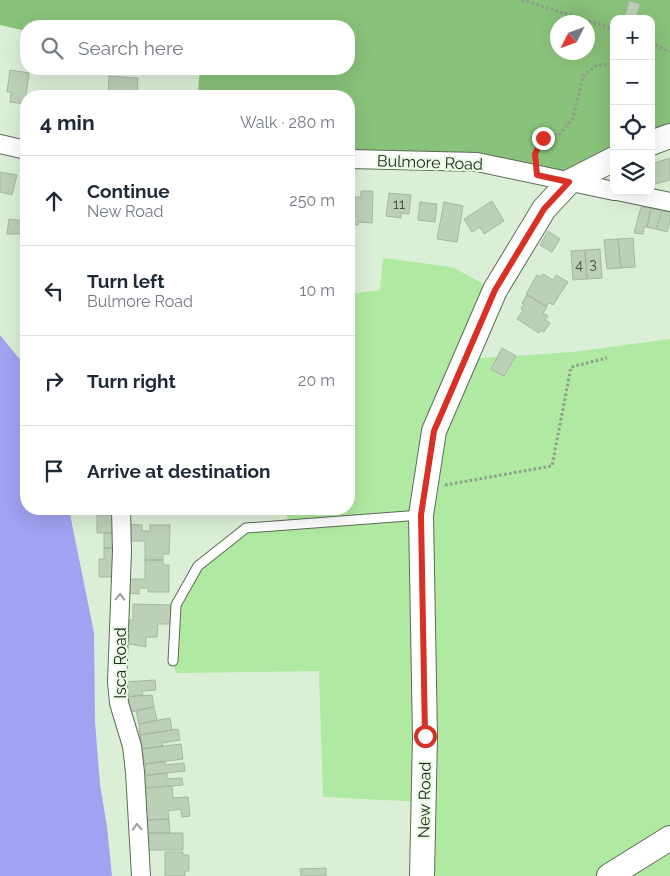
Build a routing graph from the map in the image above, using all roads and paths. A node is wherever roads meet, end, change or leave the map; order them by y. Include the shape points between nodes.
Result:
1 (522, 0) edge
2 (610, 28) edge
3 (655, 46) edge
4 (670, 52) edge
5 (610, 64) edge
6 (670, 136) edge
7 (655, 142) edge
8 (0, 144) edge
9 (20, 149) edge
10 (355, 159) edge
11 (610, 161) edge
12 (537, 175) junction
13 (569, 182) junction
14 (610, 190) edge
15 (635, 195) edge
16 (670, 202) edge
17 (607, 358) dead end
18 (462, 482) dead end
19 (121, 515) edge
20 (421, 515) junction
21 (173, 661) dead end
22 (670, 838) edge
23 (141, 876) edge
24 (422, 876) edge
25 (609, 876) edge

1 - 2 path
3 - 4 path
5 - 12 path via 596,66 582,76 573,118 560,134 543,138 535,154
6 - 7 main road
8 - 9 street
10 - 12 street, Bulmore Road via 477,162
11 - 13 main road, New Road
12 - 13 street, Bulmore Road
13 - 14 street, Bulmore Road
13 - 20 main road, New Road via 544,209 495,290 468,350 434,431
15 - 16 street, Bulmore Road
17 - 18 path via 571,367 552,466
23 -> 19 street, Isca Road via 134,761 119,702
20 - 21 lane via 246,528 198,566 176,606
20 - 24 main road, New Road via 425,736
22 - 25 main road

